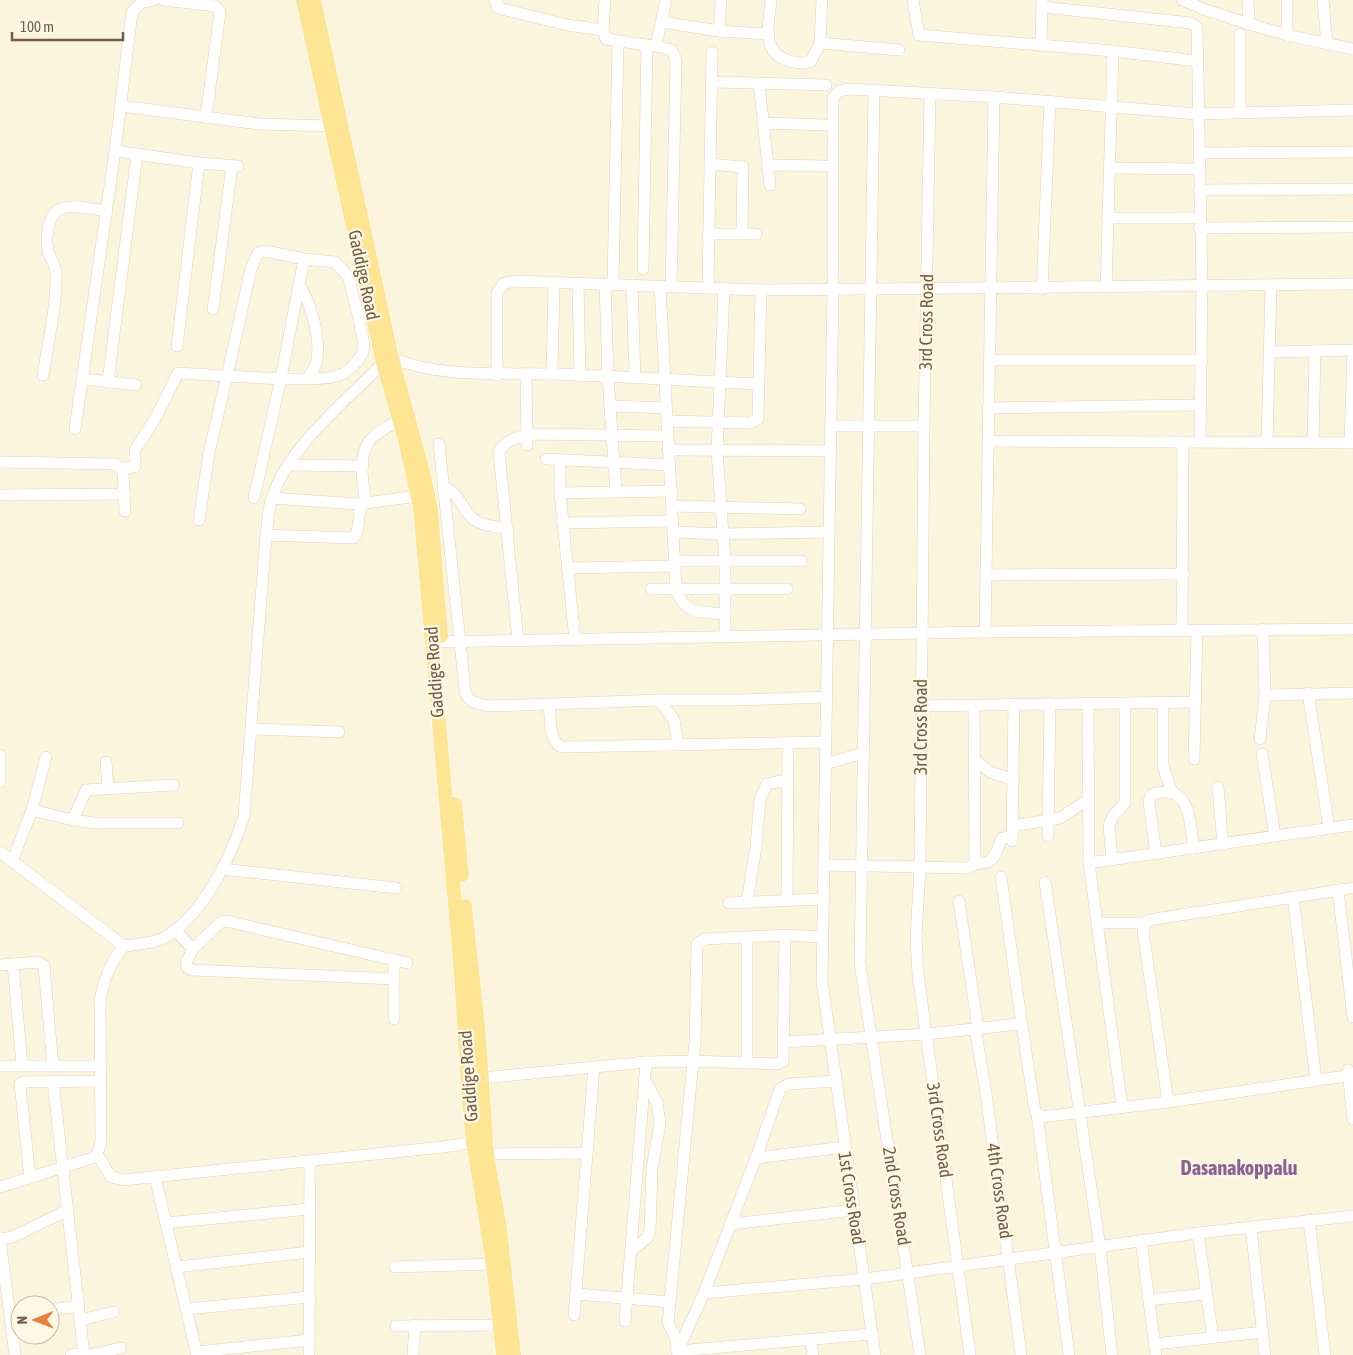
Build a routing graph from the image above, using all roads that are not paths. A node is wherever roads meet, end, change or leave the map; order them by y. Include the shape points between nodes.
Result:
1 (154, 0) edge
2 (164, 0) edge
3 (303, 0) edge
4 (314, 0) edge
5 (495, 0) edge
6 (605, 0) edge
7 (666, 0) edge
8 (721, 0) edge
9 (771, 0) edge
10 (822, 0) edge
11 (913, 0) edge
12 (1182, 0) edge
13 (1248, 0) edge
14 (1287, 0) edge
15 (1323, 0) edge
16 (1042, 3) edge
17 (1207, 5) edge
18 (662, 22) junction
19 (1196, 24) junction
20 (1249, 24) junction
21 (603, 30) junction
22 (719, 30) junction
23 (767, 34) junction
24 (1240, 34) dead end
25 (1287, 35) junction
26 (618, 42) junction
27 (820, 43) junction
28 (1327, 44) junction
29 (652, 45) junction
30 (1041, 46) junction
31 (1353, 49) edge
32 (899, 50) dead end
33 (1113, 51) junction
34 (712, 52) dead end
35 (1197, 61) junction
36 (712, 82) junction
37 (758, 83) junction
38 (826, 85) dead end
39 (874, 91) junction
40 (930, 95) junction
41 (994, 97) junction
42 (1050, 101) junction
43 (122, 106) junction
44 (1111, 107) junction
45 (1353, 110) edge
46 (1240, 112) junction
47 (1197, 114) junction
48 (206, 117) junction
49 (763, 123) junction
50 (825, 125) dead end
51 (330, 126) junction
52 (116, 151) junction
53 (1353, 152) edge
54 (1199, 153) junction
55 (137, 154) junction
56 (199, 163) junction
57 (710, 164) junction
58 (768, 165) junction
59 (825, 166) dead end
60 (1109, 168) junction
61 (1199, 169) junction
62 (770, 185) dead end
63 (1353, 189) edge
64 (1199, 190) junction
65 (107, 211) junction
66 (1107, 218) junction
67 (1199, 223) junction
68 (1353, 227) edge
69 (708, 234) junction
70 (742, 234) junction
71 (756, 234) dead end
72 (304, 260) junction
73 (643, 269) dead end
74 (554, 284) junction
75 (578, 284) junction
76 (609, 284) junction
77 (1353, 284) edge
78 (632, 285) junction
79 (1202, 285) junction
80 (1271, 285) junction
81 (300, 286) junction
82 (665, 286) junction
83 (991, 287) junction
84 (708, 288) junction
85 (833, 288) junction
86 (871, 288) junction
87 (926, 288) junction
88 (1106, 288) junction
89 (1042, 289) junction
90 (724, 290) junction
91 (761, 290) junction
92 (369, 300) junction
93 (213, 309) dead end
94 (359, 318) junction
95 (177, 346) dead end
96 (1353, 350) edge
97 (1315, 351) junction
98 (1268, 352) junction
99 (990, 360) junction
100 (1202, 360) junction
101 (388, 361) junction
102 (552, 374) junction
103 (43, 375) dead end
104 (497, 375) junction
105 (526, 375) junction
106 (227, 376) junction
107 (580, 376) junction
108 (608, 377) junction
109 (281, 378) junction
110 (308, 378) junction
111 (635, 378) junction
112 (664, 379) junction
113 (84, 380) junction
114 (108, 382) junction
115 (721, 383) junction
116 (757, 384) junction
117 (136, 385) dead end
118 (1201, 404) junction
119 (612, 406) junction
120 (666, 408) junction
121 (988, 408) junction
122 (400, 419) junction
123 (667, 421) junction
124 (718, 422) junction
125 (830, 426) junction
126 (869, 426) junction
127 (924, 426) junction
128 (75, 429) dead end
129 (613, 435) junction
130 (668, 436) junction
131 (527, 440) junction
132 (988, 441) junction
133 (1183, 442) junction
134 (1200, 442) junction
135 (1267, 443) junction
136 (1313, 443) junction
137 (1352, 443) edge
138 (439, 444) dead end
139 (668, 450) junction
140 (717, 451) junction
141 (830, 451) junction
142 (546, 459) dead end
143 (560, 460) junction
144 (0, 462) edge
145 (614, 462) junction
146 (288, 465) junction
147 (670, 465) junction
148 (363, 466) junction
149 (122, 468) junction
150 (444, 486) junction
151 (672, 491) junction
152 (616, 492) junction
153 (560, 493) junction
154 (124, 494) junction
155 (0, 495) edge
156 (418, 496) junction
157 (254, 498) dead end
158 (272, 498) junction
159 (363, 503) junction
160 (672, 506) junction
161 (721, 507) junction
162 (800, 509) dead end
163 (125, 511) dead end
164 (199, 520) dead end
165 (563, 523) junction
166 (673, 526) junction
167 (508, 529) junction
168 (828, 532) junction
169 (722, 534) junction
170 (266, 535) junction
171 (724, 561) junction
172 (802, 561) dead end
173 (675, 564) junction
174 (568, 568) junction
175 (986, 574) junction
176 (1184, 574) junction
177 (676, 589) junction
178 (726, 589) junction
179 (787, 589) dead end
180 (651, 590) dead end
181 (725, 614) junction
182 (1182, 629) junction
183 (1263, 629) junction
184 (1197, 630) junction
185 (1353, 630) edge
186 (985, 632) junction
187 (866, 634) junction
188 (922, 634) junction
189 (826, 635) junction
190 (725, 637) junction
191 (575, 640) junction
192 (461, 641) junction
193 (518, 641) junction
194 (437, 642) junction
195 (1308, 693) junction
196 (1353, 693) edge
197 (1265, 694) junction
198 (826, 697) junction
199 (659, 700) junction
200 (1196, 702) junction
201 (1050, 703) junction
202 (1163, 703) junction
203 (549, 704) junction
204 (1014, 704) junction
205 (1088, 704) junction
206 (1125, 704) junction
207 (974, 705) junction
208 (920, 706) junction
209 (251, 729) junction
210 (338, 732) dead end
211 (1260, 739) dead end
212 (826, 742) junction
213 (788, 743) junction
214 (678, 745) junction
215 (864, 753) junction
216 (1262, 754) dead end
217 (0, 755) edge
218 (46, 757) dead end
219 (1194, 759) dead end
220 (975, 760) junction
221 (106, 762) dead end
222 (826, 764) junction
223 (788, 780) junction
224 (1014, 780) junction
225 (0, 782) edge
226 (174, 785) dead end
227 (1218, 787) dead end
228 (108, 788) junction
229 (1172, 792) junction
230 (1089, 799) junction
231 (32, 810) junction
232 (73, 820) junction
233 (1047, 820) junction
234 (178, 823) dead end
235 (1353, 825) edge
236 (1329, 828) junction
237 (1012, 835) junction
238 (1048, 836) dead end
239 (1276, 836) junction
240 (1223, 844) junction
241 (1194, 848) junction
242 (0, 852) edge
243 (1156, 854) junction
244 (1112, 860) junction
245 (12, 861) junction
246 (1089, 863) junction
247 (975, 864) junction
248 (824, 865) junction
249 (863, 867) junction
250 (920, 868) junction
251 (222, 869) junction
252 (1001, 877) dead end
253 (1045, 882) dead end
254 (396, 888) dead end
255 (1353, 888) edge
256 (1338, 890) junction
257 (1293, 897) junction
258 (823, 899) junction
259 (787, 900) junction
260 (959, 901) dead end
261 (747, 902) junction
262 (729, 903) dead end
263 (1145, 923) junction
264 (1097, 924) junction
265 (175, 930) junction
266 (785, 936) junction
267 (747, 937) junction
268 (823, 937) junction
269 (124, 946) junction
270 (193, 949) junction
271 (394, 960) junction
272 (407, 963) dead end
273 (0, 964) edge
274 (13, 964) junction
275 (394, 979) junction
276 (1353, 1017) edge
277 (394, 1019) dead end
278 (1022, 1026) junction
279 (977, 1028) junction
280 (927, 1034) junction
281 (872, 1038) junction
282 (830, 1041) junction
283 (784, 1042) junction
284 (646, 1062) junction
285 (693, 1062) junction
286 (747, 1063) junction
287 (0, 1066) edge
288 (22, 1066) junction
289 (53, 1066) junction
290 (100, 1066) junction
291 (594, 1067) junction
292 (1350, 1073) edge
293 (1316, 1077) junction
294 (482, 1078) junction
295 (645, 1080) junction
296 (53, 1081) junction
297 (100, 1081) junction
298 (836, 1081) junction
299 (1167, 1099) junction
300 (1122, 1104) junction
301 (1079, 1109) junction
302 (1038, 1115) junction
303 (1353, 1119) edge
304 (482, 1145) junction
305 (844, 1147) junction
306 (587, 1153) junction
307 (97, 1154) junction
308 (756, 1158) junction
309 (310, 1161) junction
310 (62, 1168) junction
311 (155, 1177) junction
312 (30, 1178) junction
313 (0, 1187) edge
314 (310, 1209) junction
315 (854, 1210) junction
316 (66, 1212) junction
317 (1353, 1216) edge
318 (1309, 1220) junction
319 (166, 1223) junction
320 (731, 1224) junction
321 (1251, 1227) junction
322 (1198, 1232) junction
323 (0, 1239) edge
324 (1141, 1240) junction
325 (1100, 1247) junction
326 (631, 1251) junction
327 (309, 1252) junction
328 (1055, 1252) junction
329 (1009, 1258) junction
330 (493, 1264) junction
331 (958, 1265) junction
332 (395, 1266) dead end
333 (176, 1267) junction
334 (909, 1273) junction
335 (865, 1279) junction
336 (3, 1284) edge
337 (704, 1293) junction
338 (576, 1294) junction
339 (1205, 1294) junction
340 (309, 1297) junction
341 (627, 1297) junction
342 (1149, 1300) junction
343 (10, 1302) edge
344 (670, 1302) junction
345 (79, 1306) junction
346 (60, 1309) edge
347 (187, 1309) junction
348 (114, 1312) dead end
349 (574, 1315) dead end
350 (80, 1320) junction
351 (625, 1321) dead end
352 (415, 1325) junction
353 (499, 1325) junction
354 (396, 1326) dead end
355 (1263, 1332) junction
356 (872, 1334) junction
357 (1213, 1338) junction
358 (309, 1340) junction
359 (810, 1340) junction
360 (121, 1348) dead end
361 (1155, 1349) edge
362 (197, 1353) edge
363 (676, 1353) edge
364 (85, 1354) edge
365 (71, 1355) edge
366 (309, 1355) edge
367 (413, 1355) edge
368 (503, 1355) edge
369 (514, 1355) edge
370 (813, 1355) edge
371 (875, 1355) edge
372 (920, 1355) edge
373 (970, 1355) edge
374 (1021, 1355) edge
375 (1069, 1355) edge
376 (1112, 1355) edge
377 (1266, 1355) edge
378 (1325, 1355) edge

1 - 43 street via 141,3 132,12
2 - 48 street via 215,6 220,12
3 - 51 main road, Gaddige Road
4 - 101 main road, Gaddige Road
5 - 21 street via 502,9
6 - 21 street
7 - 18 street
8 - 22 street
9 - 23 street
10 - 27 street
11 - 30 street via 919,35
12 - 17 street
13 - 20 street
14 - 25 street
15 - 28 street
16 - 19 street
16 - 30 street
17 - 19 street
17 - 20 street
18 - 22 street
18 - 29 street
19 - 35 street
20 - 25 street
21 - 26 street via 606,39
22 - 23 street
23 - 27 street via 775,53 782,59 800,64 815,57
24 - 46 street
25 - 28 street
26 - 29 street
26 - 76 street
27 - 32 street
28 - 31 street
29 - 73 street
29 - 82 street via 672,50 676,61
30 - 33 street
33 - 35 street
33 - 44 street
34 - 36 street
35 - 47 street
36 - 37 street
36 - 57 street
37 - 38 street
37 - 49 street
39 - 40 street, 1st Cross Road
39 - 85 street, 1st Cross Road via 843,89 833,98
39 - 86 street, 2nd Cross Road
40 - 41 street, 1st Cross Road
40 - 87 street, 3rd Cross Road
41 - 42 street, 1st Cross Road
41 - 83 street
42 - 44 street, 1st Cross Road
42 - 89 street
43 - 48 street
43 - 52 street
44 - 47 street, 1st Cross Road
44 - 60 street
45 - 46 street, 1st Cross Road
46 - 47 street, 1st Cross Road
47 - 54 street
48 - 51 street via 259,124
49 - 50 street
49 - 58 street
51 - 92 main road, Gaddige Road
52 - 55 street
52 - 65 street
53 - 54 street
54 - 61 street
55 - 56 street
55 - 114 street
56 - 93 street via 235,166
56 - 95 street
57 - 69 street
57 - 70 street via 743,167
58 - 59 street
58 - 62 street
60 - 61 street
60 - 66 street
61 - 64 street
63 - 64 street
64 - 67 street
65 - 103 street via 66,207 55,212 52,218 47,241 56,277
65 - 113 street
66 - 67 street
66 - 88 street
67 - 68 street
67 - 79 street
69 - 70 street
69 - 84 street
70 - 71 street
72 - 81 street
72 - 94 street via 326,260 342,267 348,276
72 - 106 street via 265,251 255,257
74 - 75 street
74 - 102 street
74 - 104 street via 514,281 500,288 497,294
75 - 76 street
75 - 107 street
76 - 78 street
76 - 108 street
77 - 80 street
78 - 82 street
78 - 111 street
79 - 80 street
79 - 88 street
79 - 100 street
80 - 98 street
81 - 109 street
81 - 110 street via 315,329 318,351 315,368
82 - 84 street
82 - 112 street
83 - 87 street
83 - 89 street
83 - 99 street
84 - 90 street
85 - 86 street
85 - 91 street
85 - 125 street, 1st Cross Road
86 - 87 street
86 - 126 street, 2nd Cross Road
87 - 127 street, 3rd Cross Road
88 - 89 street
90 - 91 street
90 - 115 street
91 - 116 street
92 - 94 street
92 - 101 main road, Gaddige Road
94 - 110 street via 364,347 356,363 338,376
96 - 97 street
96 - 137 street
97 - 98 street
97 - 136 street
98 - 135 street
99 - 100 street
99 - 121 street
100 - 118 street
101 - 104 street
101 - 122 main road, Gaddige Road
101 - 146 street via 299,449
101 - 194 main road, Gaddige Road via 414,434 431,509
102 - 105 street
102 - 107 street
104 - 105 street
105 - 131 street
106 - 109 street
106 - 149 street via 178,373 156,419 135,450 135,467
106 - 164 street via 209,453
107 - 108 street
108 - 111 street
108 - 119 street
109 - 110 street
109 - 157 street
111 - 112 street
112 - 115 street
112 - 120 street
113 - 114 street
113 - 128 street
114 - 117 street
115 - 116 street
115 - 124 street
116 - 124 street via 759,415 756,421 750,424
118 - 121 street
118 - 134 street
119 - 120 street
119 - 129 street
120 - 123 street
121 - 132 street
122 - 148 street via 372,439 366,449
122 - 156 main road, Gaddige Road
123 - 124 street
123 - 130 street
124 - 140 street
125 - 126 street
125 - 141 street, 1st Cross Road
126 - 127 street
126 - 187 street, 2nd Cross Road
127 - 188 street, 3rd Cross Road
129 - 130 street
129 - 131 street
129 - 145 street
130 - 139 street
131 - 167 street via 507,442 499,452
132 - 133 street
132 - 175 street
133 - 134 street
133 - 176 street
134 - 135 street
135 - 136 street
136 - 137 street
138 - 150 street
139 - 140 street
139 - 147 street
140 - 141 street
140 - 161 street
141 - 168 street, 1st Cross Road
142 - 143 street
143 - 145 street
143 - 153 street
144 - 149 street via 116,464
145 - 147 street
145 - 152 street
146 - 148 street
146 - 158 street
147 - 151 street
148 - 159 street
149 - 154 street
150 - 167 street via 454,492 473,518
150 - 192 street
151 - 152 street
151 - 160 street
152 - 153 street
153 - 165 street
154 - 155 street
154 - 163 street
156 - 159 street
156 - 194 main road, Gaddige Road
158 - 159 street
158 - 170 street
159 - 170 street via 353,538
160 - 161 street
160 - 166 street
161 - 162 street
161 - 169 street
165 - 166 street
165 - 174 street
166 - 169 street
166 - 173 street
167 - 193 street
168 - 169 street
168 - 189 street, 1st Cross Road
169 - 171 street
170 - 209 street
171 - 172 street
171 - 173 street
171 - 178 street
173 - 174 street
173 - 177 street
174 - 191 street
175 - 176 street
175 - 186 street
176 - 182 street
177 - 178 street
177 - 180 street
177 - 181 street via 680,601 687,608
178 - 179 street
178 - 181 street
181 - 190 street
182 - 184 street
182 - 186 street
183 - 184 street
183 - 185 street
183 - 197 street
184 - 200 street
186 - 188 street
187 - 188 street
187 - 189 street
187 - 215 street, 2nd Cross Road
188 - 208 street, 3rd Cross Road
189 - 190 street
189 - 198 street, 1st Cross Road
190 - 191 street
191 - 193 street
192 - 193 street
192 - 194 street
192 - 203 street via 466,694 472,701 492,706
194 - 294 main road, Gaddige Road
194 - 304 main road, Gaddige Road via 468,1090
195 - 196 street
195 - 197 street
195 - 236 street
197 - 211 street
198 - 199 street
198 - 212 street, 1st Cross Road
199 - 203 street
199 - 214 street via 674,720
200 - 202 street
200 - 219 street
201 - 204 street
201 - 205 street
201 - 233 street
202 - 206 street
202 - 229 street via 1163,766
203 - 214 street via 553,739 562,747
204 - 207 street
204 - 224 street
205 - 206 street
205 - 230 street
206 - 244 street via 1125,803 1109,826
207 - 208 street
207 - 220 street
208 - 250 street, 3rd Cross Road
209 - 210 street
209 - 251 street via 244,816
212 - 213 street
212 - 222 street, 1st Cross Road
213 - 214 street
213 - 223 street
215 - 222 street
215 - 249 street, 2nd Cross Road
216 - 239 street
217 - 225 street
218 - 231 street
220 - 224 street via 990,772
220 - 247 street
221 - 228 street
222 - 248 street, 1st Cross Road
223 - 259 street
223 - 261 street via 767,784 760,800
224 - 237 street
226 - 228 street
227 - 240 street
228 - 232 street via 86,790
229 - 241 street via 1186,806
229 - 243 street via 1153,793 1149,798
230 - 233 street via 1060,818
230 - 246 street
231 - 232 street
231 - 245 street
232 - 234 street via 124,824
233 - 237 street
233 - 238 street
235 - 236 street
236 - 239 street
237 - 247 street via 1002,838 988,863
239 - 240 street
240 - 241 street
241 - 243 street
242 - 245 street
243 - 244 street
244 - 246 street
245 - 269 street
246 - 264 street
247 - 250 street via 966,868
248 - 249 street
248 - 258 street, 1st Cross Road
249 - 250 street
249 - 281 street, 2nd Cross Road via 860,964
250 - 280 street, 3rd Cross Road via 916,937
251 - 254 street
251 - 265 street via 201,903
252 - 278 street
253 - 301 street
255 - 256 street
256 - 257 street
256 - 276 street
257 - 263 street
257 - 293 street
258 - 259 street
258 - 268 street, 1st Cross Road
259 - 261 street
260 - 279 street, 4th Cross Road
261 - 262 street
263 - 264 street
263 - 299 street
264 - 300 street
265 - 269 street via 154,942
265 - 270 street
266 - 267 street
266 - 268 street
266 - 283 street
267 - 285 street via 705,939 697,944
267 - 286 street
268 - 282 street, 1st Cross Road via 822,981
269 - 290 street via 111,961 104,980 99,1025
270 - 271 street via 226,921
270 - 275 street via 186,963 192,970
271 - 272 street
271 - 275 street
273 - 274 street
274 - 288 street
274 - 289 street via 38,962 44,966
275 - 277 street
278 - 279 street
278 - 302 street
279 - 280 street
279 - 329 street, 4th Cross Road
280 - 281 street
280 - 331 street, 3rd Cross Road
281 - 282 street
281 - 334 street, 2nd Cross Road
282 - 283 street
282 - 298 street, 1st Cross Road
283 - 286 street via 784,1059 780,1063
284 - 285 street
284 - 291 street
284 - 295 street
285 - 286 street
285 - 344 street
287 - 288 street
288 - 289 street
289 - 290 street
290 - 297 street
291 - 294 street
291 - 306 street
292 - 293 street
292 - 303 street
293 - 299 street
294 - 304 main road, Gaddige Road
295 - 326 street
295 - 326 street via 657,1102 660,1124 652,1168 650,1231 647,1238
296 - 297 street
296 - 310 street
296 - 312 street via 23,1082 20,1086
297 - 307 street via 100,1142
298 - 305 street, 1st Cross Road
298 - 308 street via 789,1084 780,1089
299 - 300 street
300 - 301 street
301 - 302 street
301 - 325 street
302 - 328 street
304 - 306 street
304 - 309 street
304 - 330 main road, Gaddige Road
304 - 369 main road, Gaddige Road via 500,1229
305 - 308 street
305 - 315 street, 1st Cross Road
306 - 338 street
307 - 310 street
307 - 311 street via 106,1172 116,1180
308 - 320 street
309 - 311 street
309 - 314 street
310 - 312 street
310 - 316 street
311 - 319 street
312 - 313 street
314 - 319 street
314 - 327 street
315 - 320 street
315 - 335 street, 1st Cross Road
316 - 323 street via 12,1237
316 - 345 street
317 - 318 street
318 - 321 street
318 - 378 street
319 - 333 street
320 - 337 street
321 - 322 street
321 - 355 street
322 - 324 street
322 - 339 street
323 - 336 street
324 - 325 street
324 - 342 street
325 - 328 street
325 - 376 street
326 - 341 street
327 - 333 street
327 - 340 street
328 - 329 street
328 - 375 street
329 - 331 street
329 - 374 street, 4th Cross Road
330 - 332 street
330 - 353 main road, Gaddige Road
331 - 334 street
331 - 373 street, 3rd Cross Road
333 - 347 street
334 - 335 street
334 - 372 street, 2nd Cross Road
335 - 337 street
335 - 356 street, 1st Cross Road
336 - 343 street
337 - 363 street
338 - 341 street
338 - 349 street
339 - 342 street
339 - 357 street
340 - 347 street
340 - 358 street
341 - 344 street
341 - 351 street
342 - 361 street
344 - 363 street via 668,1324 676,1338
345 - 346 street
345 - 350 street
347 - 362 street
348 - 350 street
350 - 364 street
352 - 353 street
352 - 354 street
352 - 367 street
353 - 368 main road, Gaddige Road
355 - 357 street
355 - 377 street
356 - 359 street
356 - 371 street, 1st Cross Road
357 - 361 street
358 - 362 street
358 - 366 street
359 - 363 street
359 - 370 street
360 - 364 street
364 - 365 street

